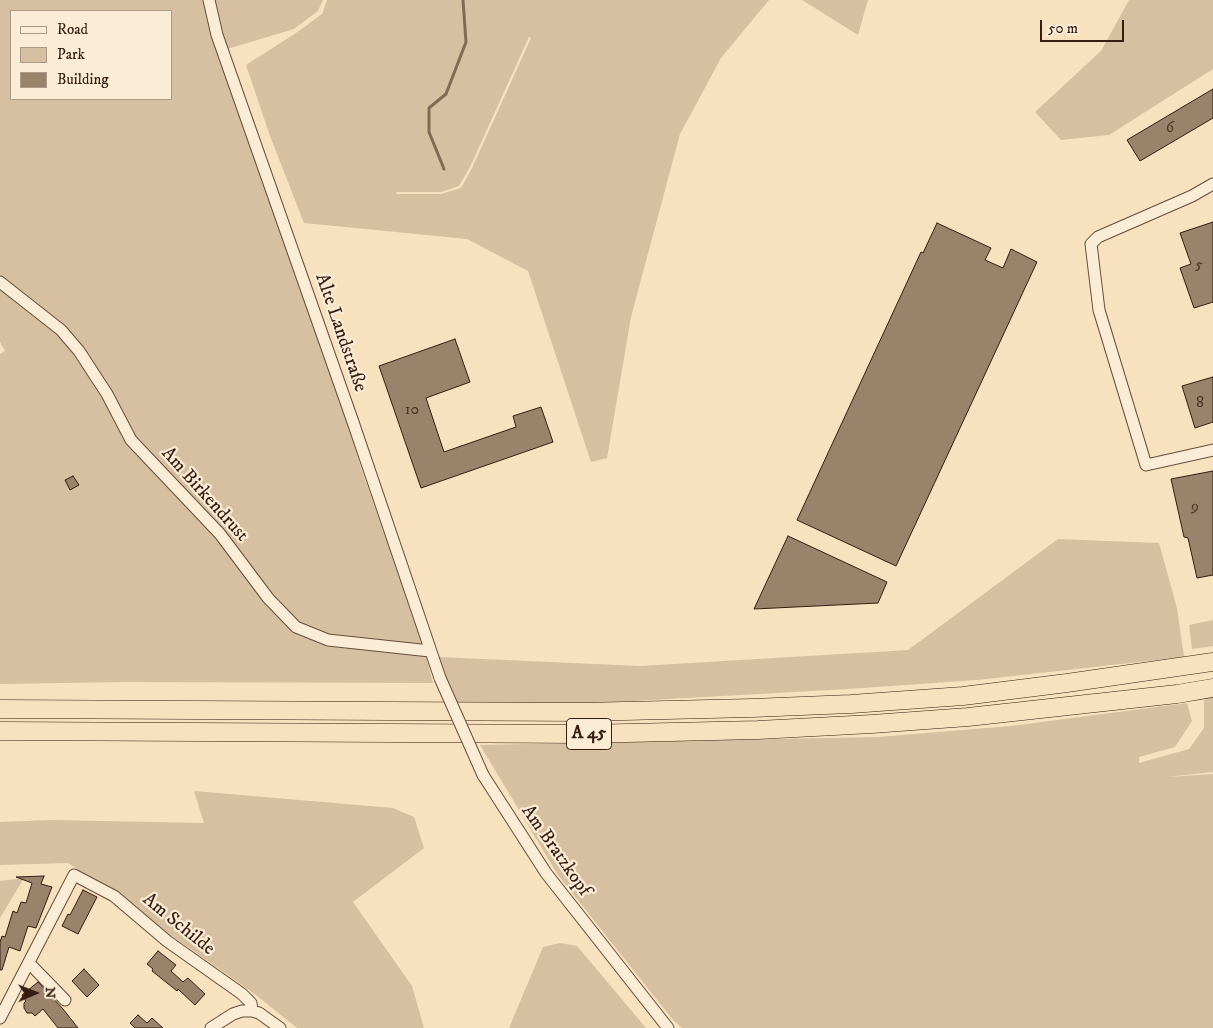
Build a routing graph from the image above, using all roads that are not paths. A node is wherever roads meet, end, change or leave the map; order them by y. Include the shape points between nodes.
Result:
1 (209, 0) edge
2 (1213, 184) edge
3 (0, 282) edge
4 (1213, 450) edge
5 (430, 651) junction
6 (1212, 662) edge
7 (440, 678) joint
8 (1213, 688) edge
9 (0, 709) edge
10 (0, 731) edge
11 (29, 963) junction
12 (65, 1000) dead end
13 (252, 1011) junction
14 (0, 1018) edge
15 (211, 1028) edge
16 (280, 1028) edge
17 (668, 1028) edge

1 - 5 street, Alte Landstraße via 217,35
2 - 4 street via 1098,237 1091,244 1099,310 1146,465
3 - 5 street, Am Birkendrust via 61,330 107,394 131,440 220,534 268,598 296,627 328,640
5 - 7 street, Alte Landstraße
6 - 9 highway, A 45 via 963,696 752,708 582,712
7 - 17 street, Am Bratzkopf, bridge via 483,775 546,873
8 - 10 highway, A 45 via 968,717 758,730 584,734
11 - 12 street
11 - 13 street, Am Schilde via 74,874 114,896 167,941 242,994 251,1003
11 - 14 street
13 - 15 street via 232,1014
13 - 16 street

